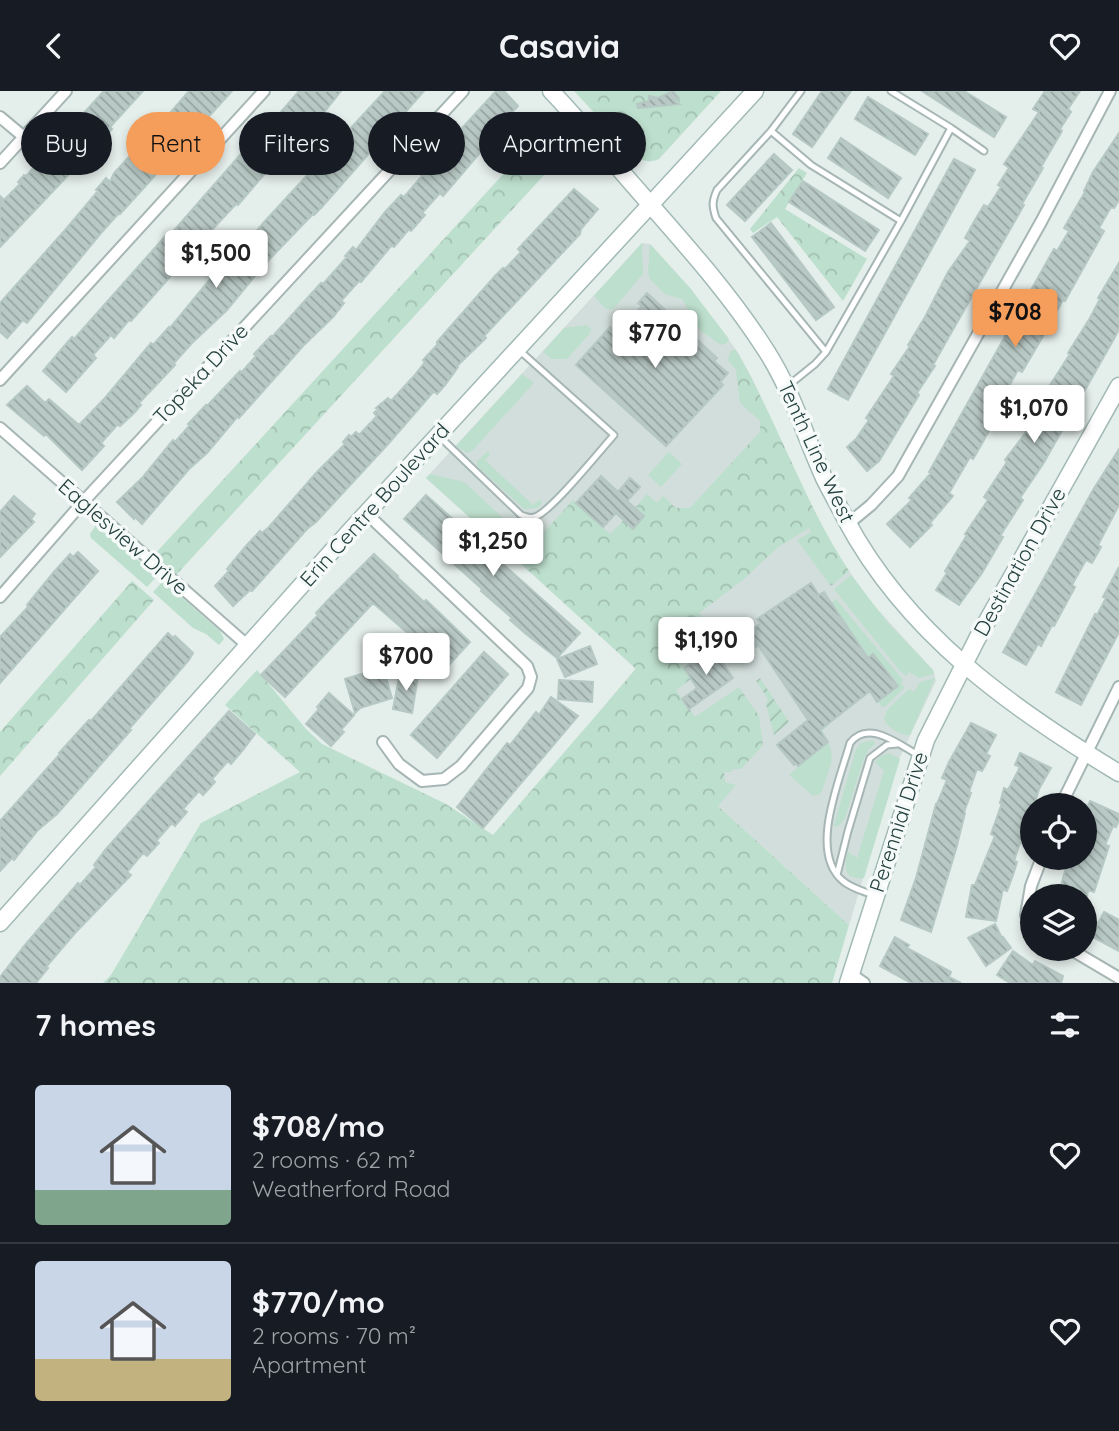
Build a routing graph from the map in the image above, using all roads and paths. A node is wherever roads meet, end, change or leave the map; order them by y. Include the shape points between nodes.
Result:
1 (66, 91) edge
2 (264, 91) edge
3 (463, 91) edge
4 (551, 91) edge
5 (755, 91) edge
6 (801, 91) edge
7 (891, 91) edge
8 (1110, 91) edge
9 (47, 112) edge
10 (0, 117) edge
11 (951, 128) junction
12 (771, 131) junction
13 (21, 134) edge
14 (21, 140) edge
15 (984, 151) dead end
16 (0, 163) edge
17 (651, 205) junction
18 (901, 221) junction
19 (517, 348) junction
20 (826, 352) junction
21 (0, 380) edge
22 (786, 386) junction
23 (1119, 386) edge
24 (0, 428) edge
25 (438, 435) junction
26 (83, 502) junction
27 (366, 513) junction
28 (848, 524) junction
29 (0, 597) edge
30 (247, 645) junction
31 (964, 666) junction
32 (1119, 687) edge
33 (383, 743) dead end
34 (897, 744) junction
35 (1086, 753) junction
36 (919, 756) junction
37 (1119, 773) edge
38 (1067, 793) edge
39 (837, 875) junction
40 (876, 896) junction
41 (0, 923) edge
42 (1087, 961) edge
43 (1111, 978) edge
44 (854, 980) edge

1 - 9 street
2 - 21 street
3 - 26 street, Topeka Drive
4 - 17 street, Tenth Line West
5 - 17 street, Erin Centre Boulevard
6 - 12 lane
7 - 11 lane
8 - 28 street via 898,476
10 - 13 street
11 - 15 lane
11 - 18 lane
12 - 18 lane via 811,165
12 - 20 lane via 718,190 712,208
14 - 16 street
17 - 19 street, Erin Centre Boulevard
17 - 22 street, Tenth Line West via 740,310
18 - 20 lane
19 - 25 street, Erin Centre Boulevard
19 - 25 lane via 614,435 554,502 540,515 521,515
20 - 22 lane
22 - 28 street, Tenth Line West
23 - 31 street, Destination Drive
24 - 26 street, Eaglesview Drive
25 - 27 street, Erin Centre Boulevard
26 - 29 street, Topeka Drive
26 - 30 street, Eaglesview Drive
27 - 30 street, Erin Centre Boulevard
27 - 33 street via 527,666 531,677 528,688 495,727 444,779 422,781 399,764
28 - 31 street, Tenth Line West via 902,602
30 - 41 street, Erin Centre Boulevard
31 - 35 street, Tenth Line West
31 - 36 street, Perennial Drive
32 - 35 street
34 - 36 lane
34 - 39 lane via 887,745 870,758
34 - 39 lane via 873,732 860,734 850,743 827,829 829,861
35 - 37 street, Tenth Line West
35 - 38 street
36 - 40 street, Perennial Drive
39 - 40 lane
40 - 44 street, Perennial Drive
42 - 43 street

